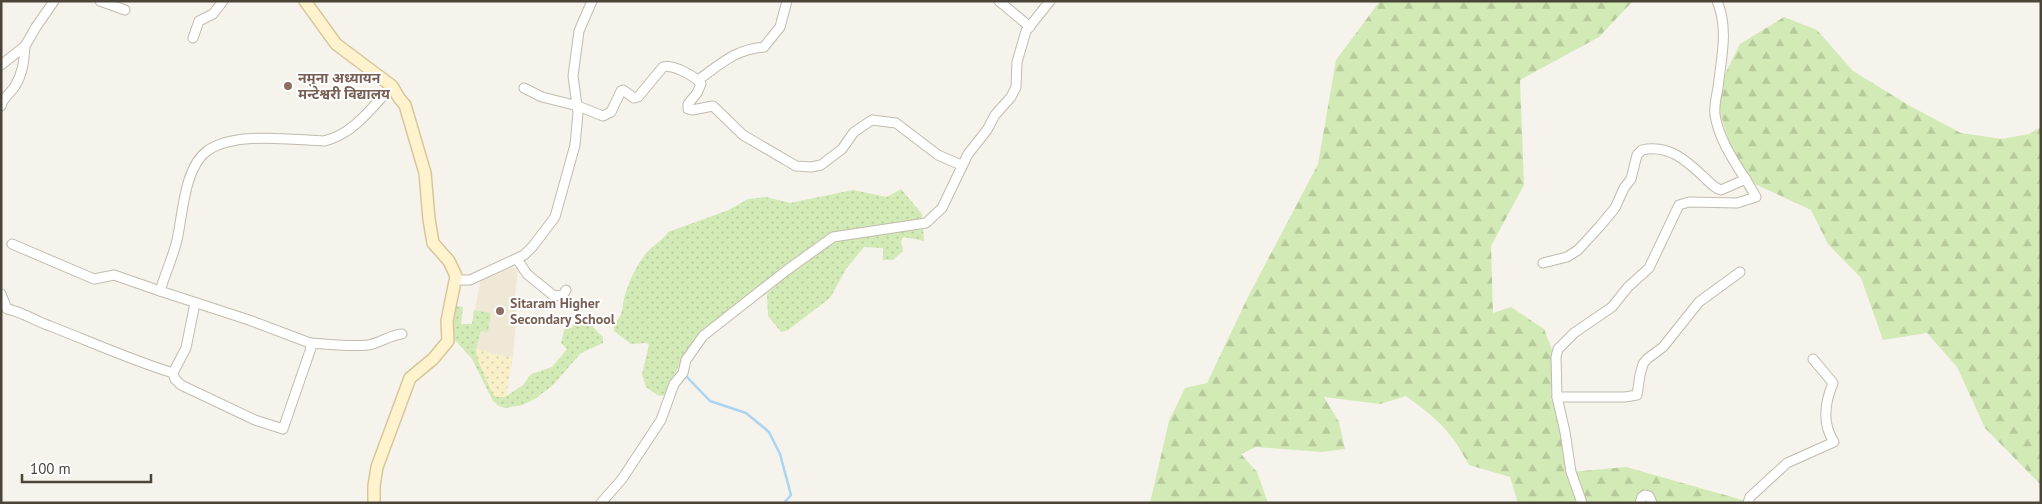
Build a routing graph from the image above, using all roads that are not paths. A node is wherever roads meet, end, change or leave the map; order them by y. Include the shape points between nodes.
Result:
1 (54, 1) edge
2 (100, 1) edge
3 (223, 1) edge
4 (305, 1) edge
5 (592, 1) edge
6 (788, 1) edge
7 (1000, 1) edge
8 (1050, 1) edge
9 (1717, 1) edge
10 (125, 10) dead end
11 (1030, 26) junction
12 (193, 38) dead end
13 (25, 46) junction
14 (1, 65) edge
15 (698, 80) junction
16 (392, 86) junction
17 (524, 88) dead end
18 (1, 106) edge
19 (578, 106) junction
20 (961, 165) junction
21 (1746, 179) junction
22 (12, 244) dead end
23 (517, 259) junction
24 (1543, 263) dead end
25 (1740, 272) dead end
26 (455, 280) junction
27 (566, 290) dead end
28 (160, 291) junction
29 (1, 294) edge
30 (195, 303) junction
31 (402, 334) dead end
32 (310, 343) junction
33 (1813, 359) dead end
34 (173, 372) junction
35 (1557, 397) junction
36 (374, 503) edge
37 (601, 503) edge
38 (1582, 503) edge
39 (1640, 503) edge
40 (1652, 503) edge
41 (1748, 503) edge

1 - 13 street
2 - 10 street
3 - 12 street via 213,14 199,21
4 - 16 main road via 336,44
5 - 19 street via 579,31 573,76
6 - 15 street via 780,27 764,47 746,49 732,56
7 - 11 street
8 - 11 street
9 - 21 street via 1723,16 1724,44 1715,114 1730,156
11 - 20 street via 1017,62 1016,86 1011,97
13 - 14 street
13 - 18 street via 23,71
15 - 19 street via 665,65 638,97 621,90 607,115
15 - 20 street via 701,84 688,109 714,106 743,134 796,166 821,165 842,149 854,132 872,120 896,123 938,156
16 - 26 main road via 408,112 410,129 425,173 433,243 449,261
16 - 28 street via 351,129 332,139 258,137 223,143 208,150 199,160 185,192 177,240
17 - 19 street via 542,97
19 - 23 street via 575,145 555,218 534,246
20 - 37 street via 942,208 926,223 833,237 703,336 674,384 661,420 622,479
21 - 24 street via 1717,189 1679,155 1657,149 1642,150 1615,208 1600,226 1578,250
21 - 35 street via 1756,197 1736,203 1689,202 1679,205 1649,268 1612,307 1574,333 1558,349
22 - 28 street via 94,279 114,275
23 - 26 street via 470,280
23 - 27 street via 535,282 554,296 563,295
25 - 35 street via 1700,302 1663,346 1647,358 1637,395
26 - 36 main road via 447,321 448,341 410,378 377,467
28 - 30 street
29 - 34 street via 7,309 141,363
30 - 32 street
30 - 34 street via 186,348
31 - 32 street via 369,345
32 - 34 street via 282,429 255,420 181,385
33 - 41 street via 1833,383 1826,414 1829,434 1834,442 1787,463 1750,496
35 - 38 street via 1571,472
39 - 40 street via 1645,495

